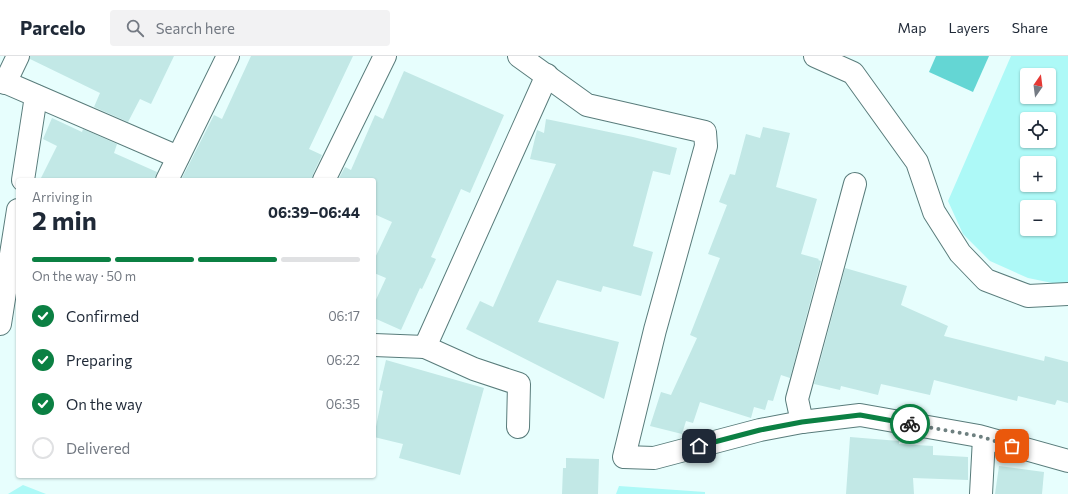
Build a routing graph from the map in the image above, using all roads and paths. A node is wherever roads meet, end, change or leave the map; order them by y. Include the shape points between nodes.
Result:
1 (18, 56) edge
2 (228, 56) edge
3 (385, 56) edge
4 (519, 56) edge
5 (815, 56) edge
6 (547, 75) junction
7 (3, 82) edge
8 (36, 96) junction
9 (178, 157) junction
10 (23, 178) edge
11 (168, 178) edge
12 (325, 178) edge
13 (855, 184) dead end
14 (16, 223) edge
15 (1068, 294) edge
16 (0, 324) edge
17 (376, 345) edge
18 (425, 347) junction
19 (802, 422) junction
20 (518, 427) dead end
21 (984, 438) junction
22 (1068, 461) edge
23 (981, 494) edge

1 - 7 street
2 - 9 street
3 - 12 street
4 - 6 street
5 - 15 street via 853,73 916,162 934,212 960,252 986,280 1028,296
6 - 18 street
6 - 19 street via 587,105 705,132 706,146 655,330 624,458 654,458 760,430
7 - 8 street
8 - 9 street
8 - 10 street
9 - 11 street
13 - 19 street via 797,398
14 - 16 street
17 - 18 street
18 - 20 street via 474,369 519,384
19 - 21 street via 860,415
21 - 22 street
21 - 23 street

